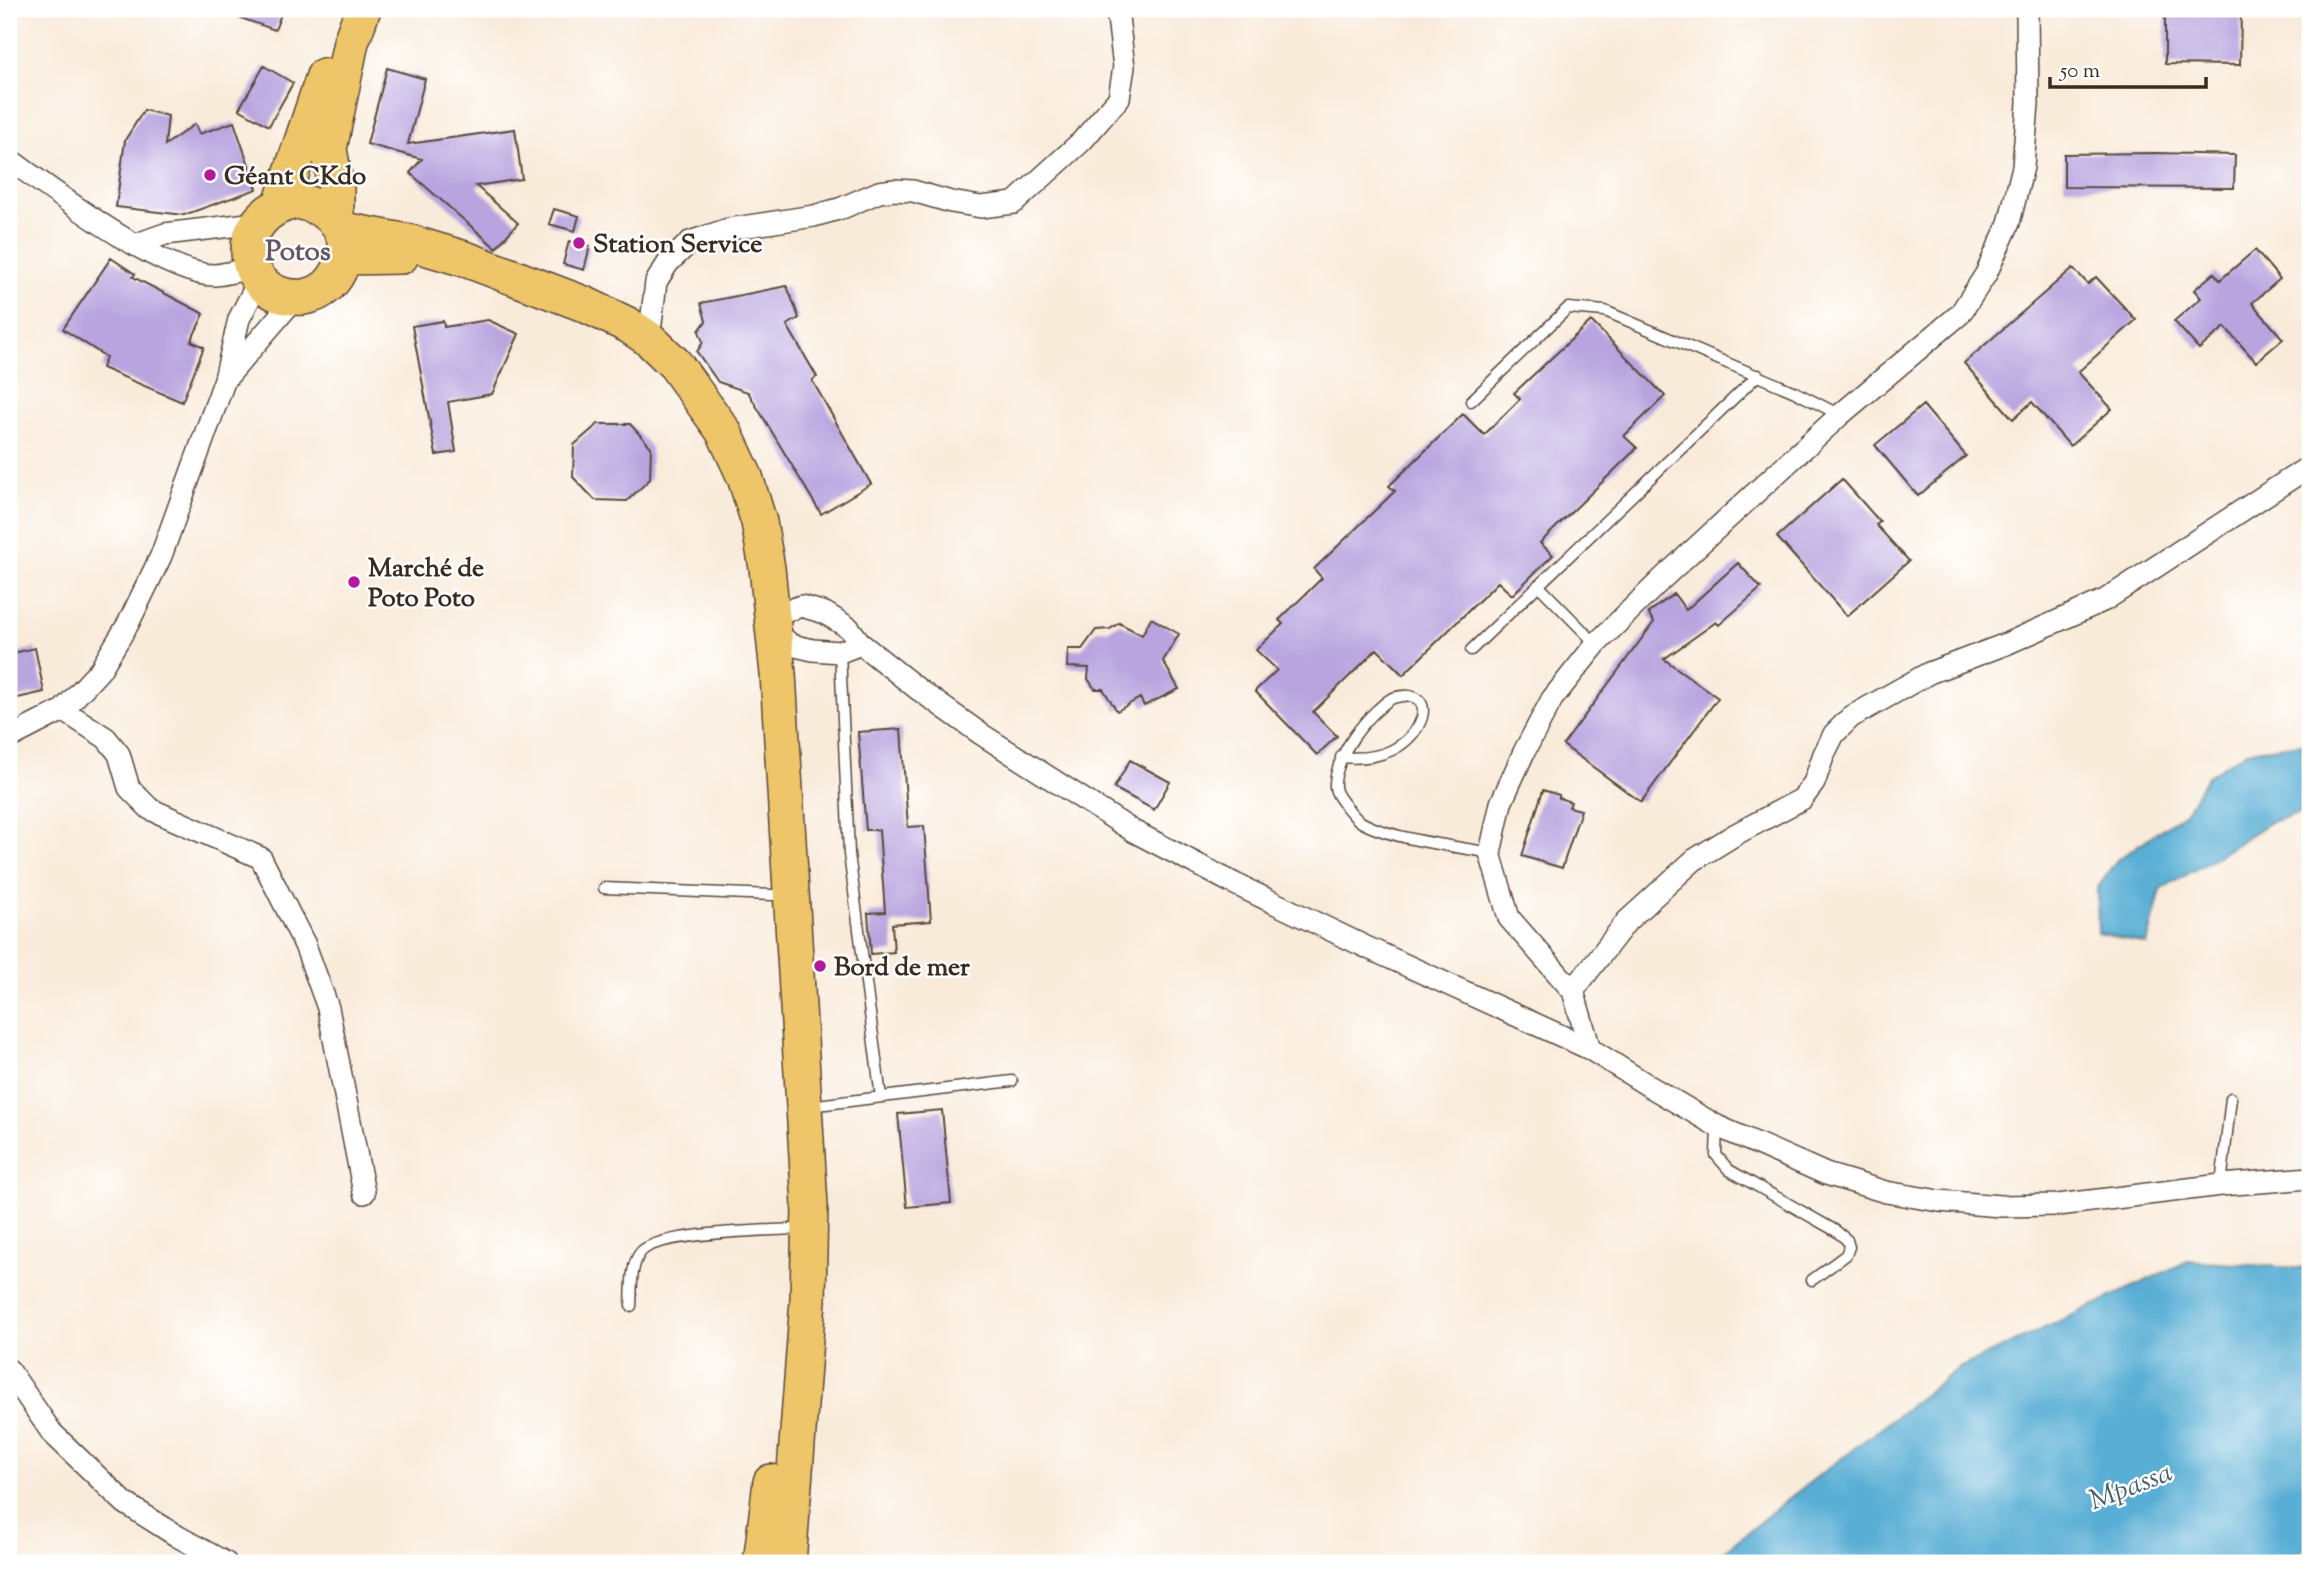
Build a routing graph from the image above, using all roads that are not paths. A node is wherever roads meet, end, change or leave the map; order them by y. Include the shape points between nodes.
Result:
1 (345, 9) edge
2 (363, 9) edge
3 (1117, 9) edge
4 (2027, 9) edge
5 (9, 159) edge
6 (268, 214) junction
7 (342, 236) junction
8 (137, 244) junction
9 (256, 274) junction
10 (295, 298) junction
11 (649, 340) junction
12 (1758, 375) junction
13 (225, 379) junction
14 (1471, 401) dead end
15 (1840, 415) junction
16 (2310, 466) edge
17 (1538, 585) junction
18 (772, 628) junction
19 (861, 644) junction
20 (1596, 644) junction
21 (1471, 650) dead end
22 (840, 652) junction
23 (63, 710) junction
24 (9, 738) edge
25 (1341, 757) junction
26 (1490, 853) junction
27 (604, 888) dead end
28 (773, 895) junction
29 (1573, 991) junction
30 (1591, 1049) junction
31 (1012, 1081) dead end
32 (881, 1097) junction
33 (2231, 1098) dead end
34 (803, 1107) junction
35 (1717, 1126) junction
36 (2310, 1178) edge
37 (2221, 1185) junction
38 (364, 1193) dead end
39 (792, 1229) junction
40 (1812, 1280) dead end
41 (631, 1306) dead end
42 (9, 1370) edge
43 (785, 1546) edge
44 (226, 1563) edge
45 (749, 1563) edge
46 (761, 1563) edge

1 - 6 main road
2 - 7 main road via 351,42 329,149
3 - 11 street via 1125,67 1119,98 1082,141 1014,203 981,207 894,190 814,216 729,229 690,242 656,282
4 - 15 street via 2023,167 2009,223 1986,274 1959,314
5 - 8 street
6 - 7 main road via 296,201 312,204 326,211
6 - 8 street
6 - 9 main road via 250,237 249,253
7 - 10 main road via 338,276 311,296
7 - 11 main road via 408,242 479,264 584,303
7 - 28 main road via 463,275 574,322 625,352 659,380 704,438 727,484 745,548
8 - 9 street via 166,261 214,275
9 - 10 main road via 269,289
9 - 13 street via 239,319
10 - 13 street
11 - 18 main road via 699,396 745,477 759,522
12 - 14 lane via 1605,311 1568,308
12 - 15 lane
12 - 17 lane
13 - 23 street via 161,556 128,624 100,670
15 - 20 street
16 - 29 street via 2105,600 1929,673 1851,717 1834,734 1814,783 1802,799 1694,860 1628,921
17 - 20 lane
17 - 21 lane
18 - 19 street via 782,613 801,606 825,613 849,628
18 - 22 street via 791,645
18 - 34 main road
19 - 22 street
19 - 30 street via 981,734 1133,831 1366,947
20 - 26 street via 1552,699 1524,752 1501,803
22 - 32 lane via 849,854
23 - 24 street
23 - 38 street via 106,738 119,754 129,788 150,808 261,858 305,945 328,1009
25 - 25 lane via 1369,718 1391,698 1406,696 1423,704 1422,721 1412,736 1388,753 1371,758
25 - 26 lane via 1335,794 1358,821 1382,831
26 - 29 street via 1509,918
27 - 28 lane
28 - 39 main road
29 - 30 street
30 - 35 street
31 - 32 lane
32 - 34 lane
33 - 37 lane
34 - 43 main road via 810,1261
35 - 37 street via 1826,1174 1886,1192 1939,1200 2059,1205
35 - 40 lane via 1716,1155 1729,1170 1847,1240 1846,1255
36 - 37 street
39 - 41 lane via 708,1234 652,1244 640,1251 634,1267
39 - 43 main road via 784,1364
42 - 44 street via 52,1433 125,1503
43 - 45 main road
43 - 46 main road

